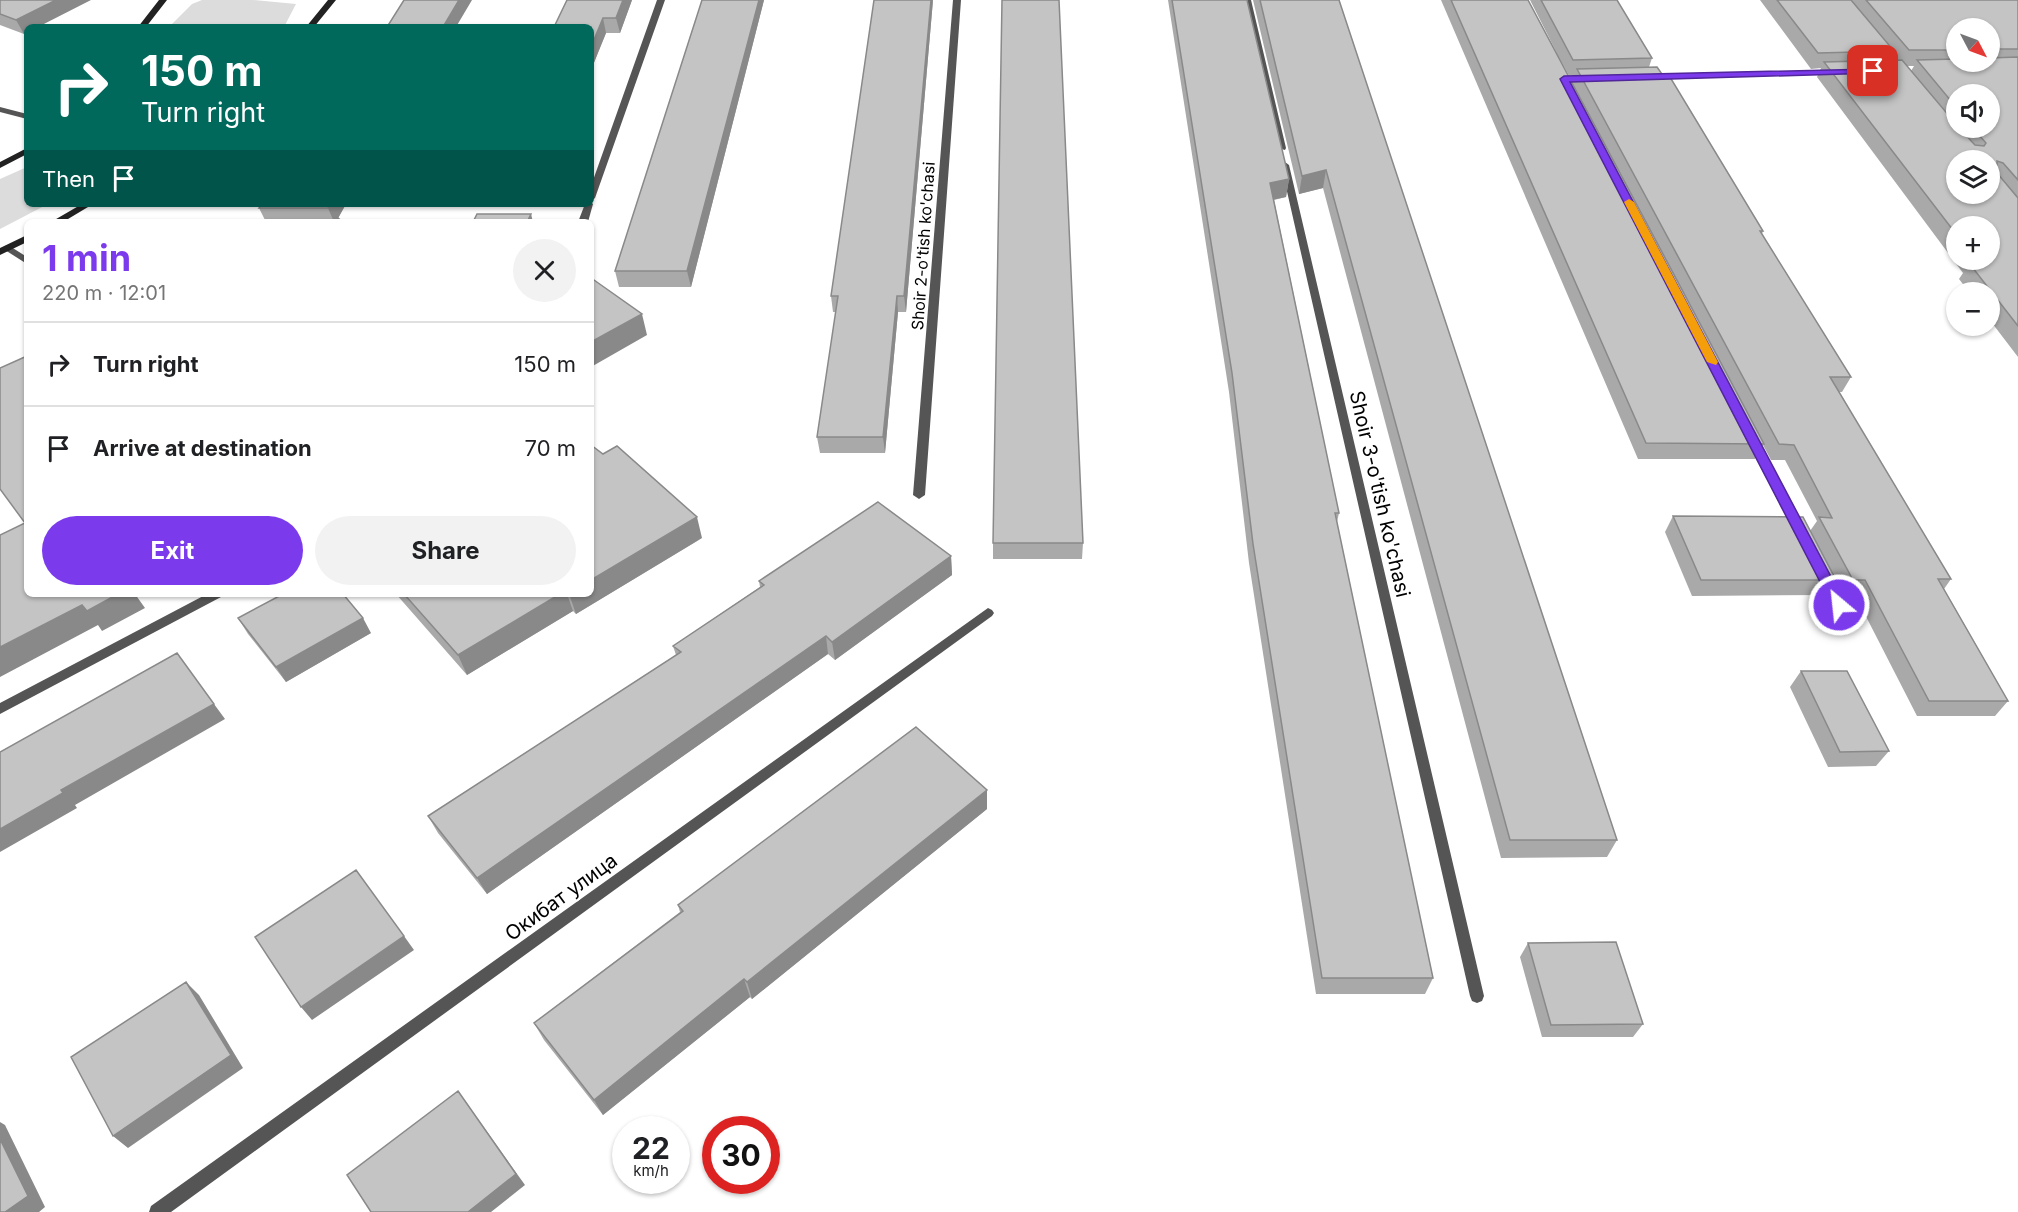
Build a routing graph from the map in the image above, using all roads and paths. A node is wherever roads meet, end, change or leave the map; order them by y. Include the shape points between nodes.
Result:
1 (163, 0) edge
2 (332, 0) edge
3 (662, 0) edge
4 (957, 0) edge
5 (1247, 0) edge
6 (144, 24) edge
7 (312, 24) edge
8 (1849, 72) edge
9 (1635, 77) edge
10 (0, 109) edge
11 (24, 116) edge
12 (24, 153) edge
13 (0, 165) edge
14 (594, 190) edge
15 (84, 207) edge
16 (62, 219) edge
17 (24, 239) edge
18 (4, 250) edge
19 (24, 260) edge
20 (1746, 426) edge
21 (919, 495) dead end
22 (1806, 542) edge
23 (1817, 563) edge
24 (211, 597) edge
25 (1839, 605) dead end
26 (988, 613) dead end
27 (0, 710) edge
28 (1477, 996) dead end
29 (157, 1212) edge

1 - 6 main road
2 - 7 main road
3 - 14 street
4 - 21 street, Shoir 2-o'tish ko'chasi
5 - 28 street, Shoir 3-o'tish ko'chasi
8 - 9 street
10 - 11 street
12 - 13 main road
15 - 16 main road
17 - 18 main road
18 - 19 street
20 - 22 street
23 - 25 street
24 - 27 street
26 - 29 street, Окибат улица

